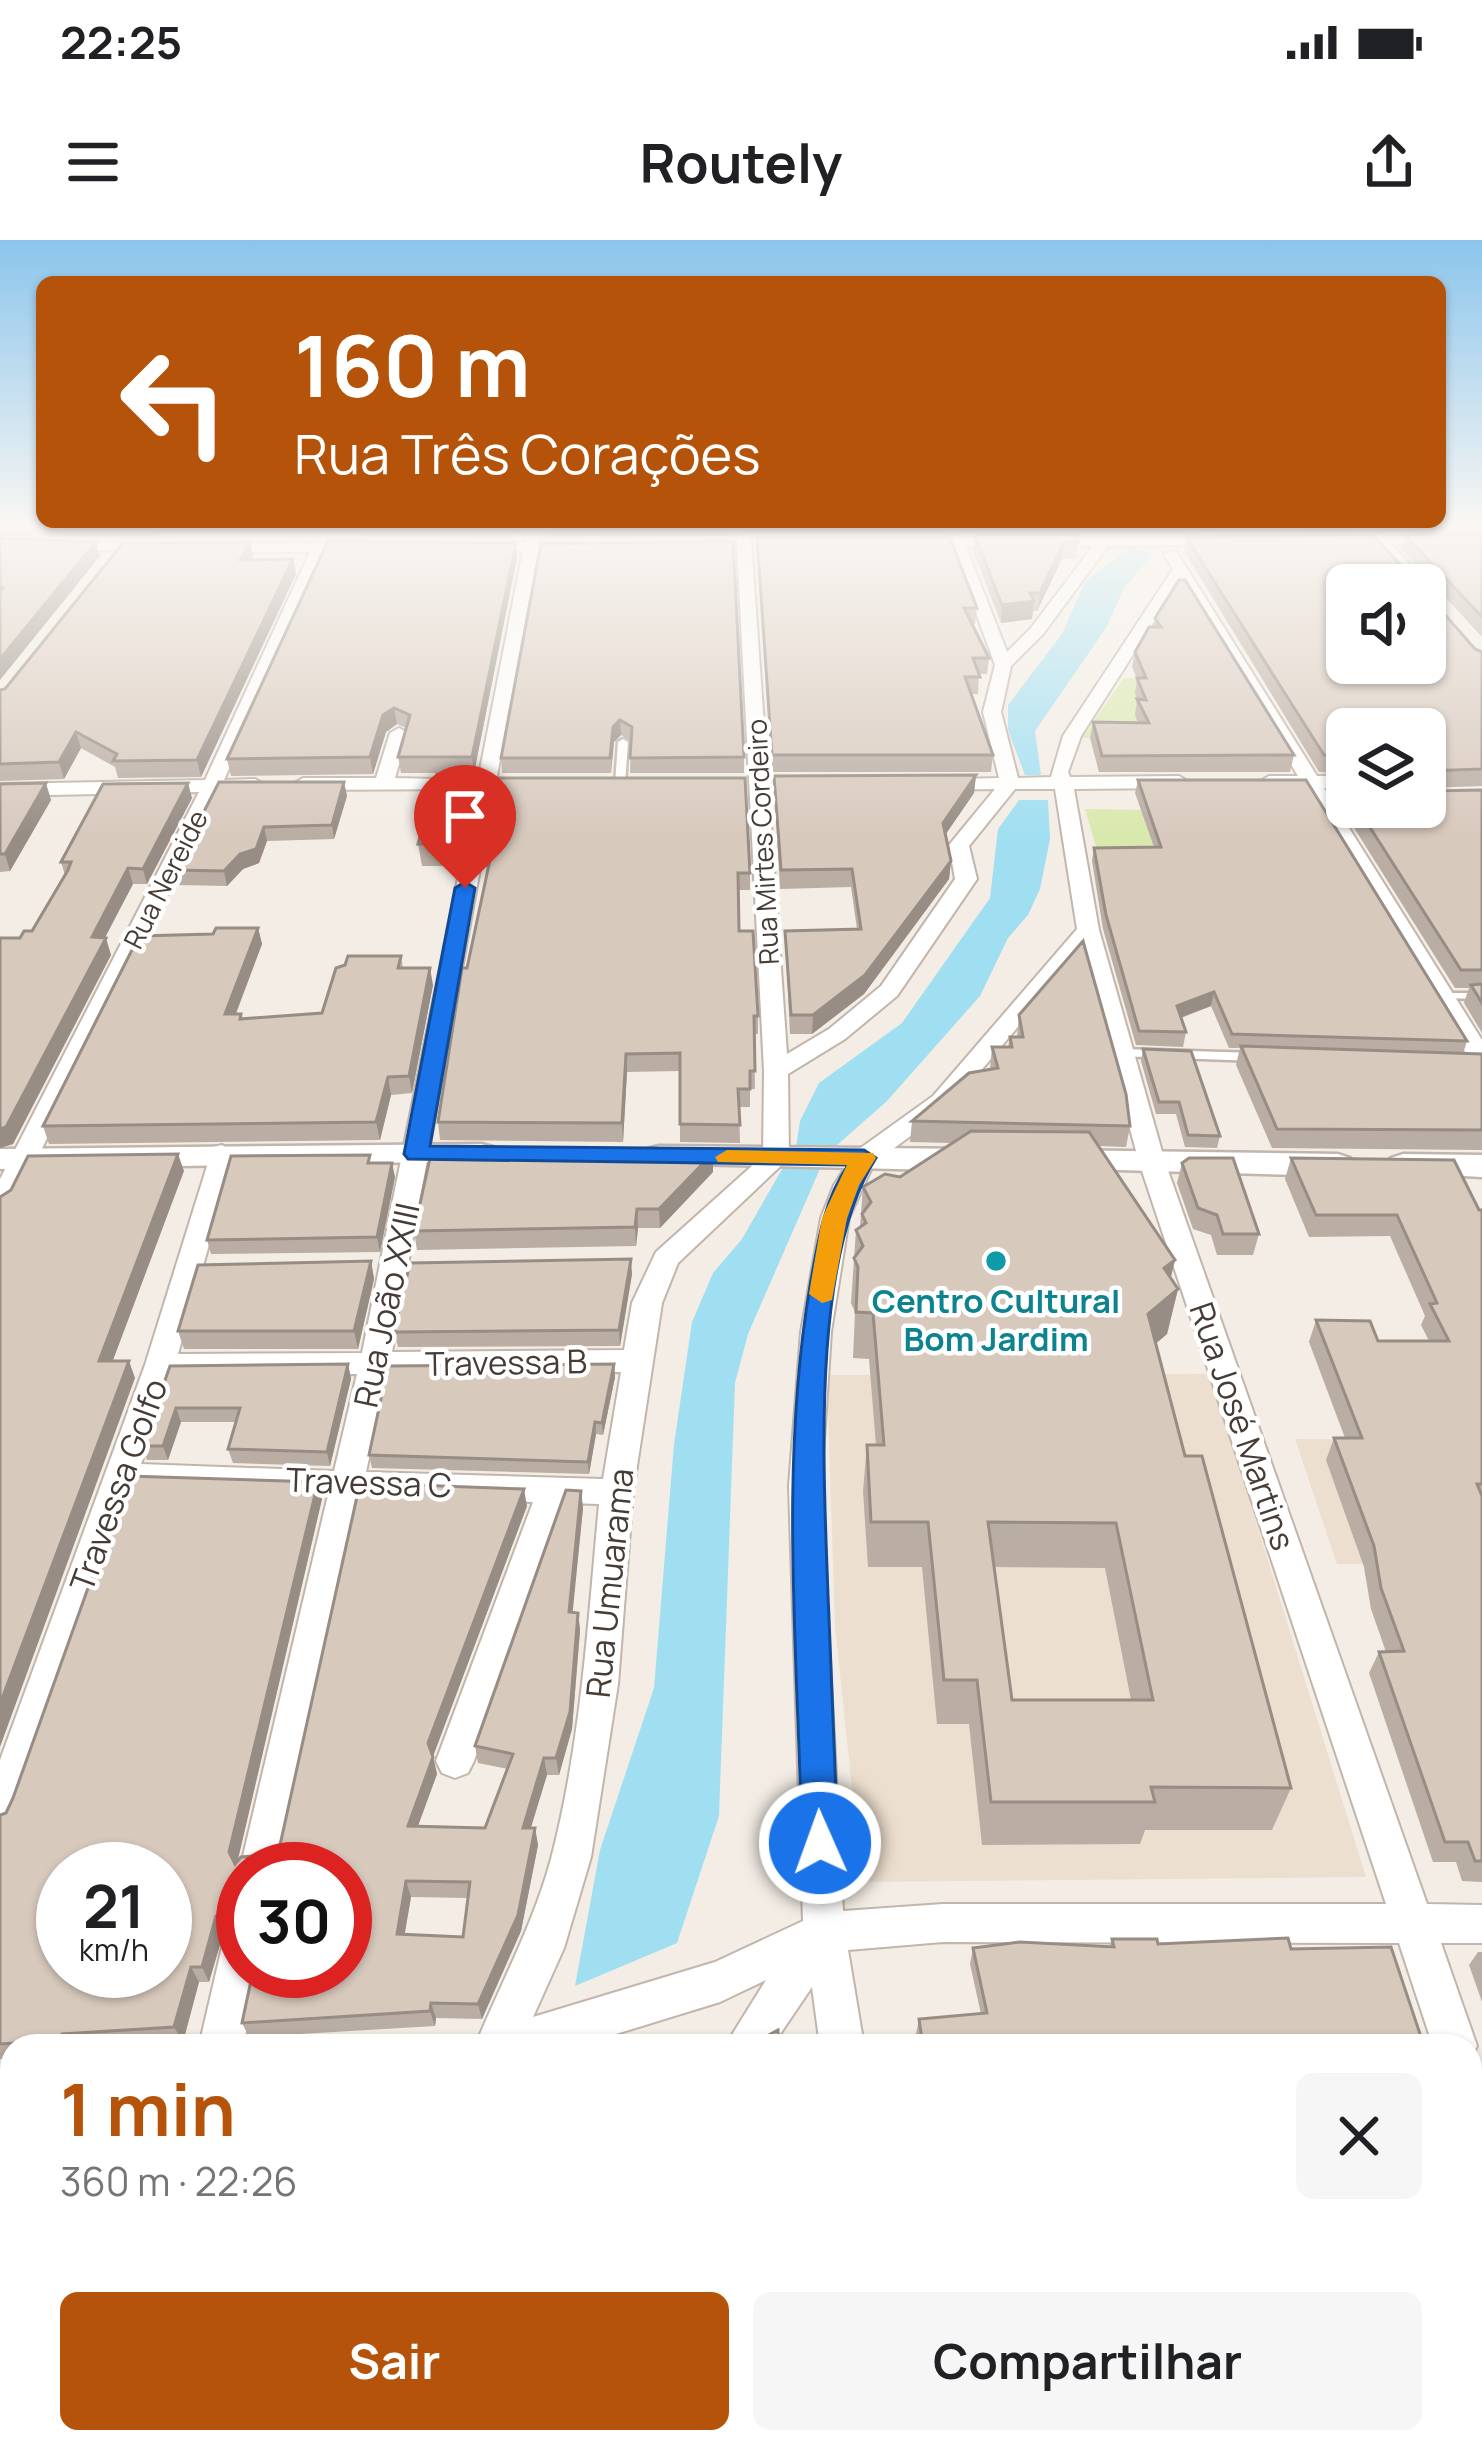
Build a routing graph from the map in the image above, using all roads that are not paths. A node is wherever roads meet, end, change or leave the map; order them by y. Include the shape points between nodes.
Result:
1 (283, 629) edge
2 (518, 629) edge
3 (754, 629) edge
4 (990, 629) edge
5 (1035, 629) edge
6 (1141, 629) edge
7 (1218, 629) edge
8 (1003, 665) junction
9 (400, 733) edge
10 (623, 742) dead end
11 (384, 784) junction
12 (620, 784) junction
13 (1326, 788) edge
14 (1064, 789) junction
15 (0, 790) edge
16 (922, 790) edge
17 (1003, 790) junction
18 (1202, 790) edge
19 (1249, 790) edge
20 (1318, 790) junction
21 (495, 791) junction
22 (736, 791) edge
23 (771, 791) junction
24 (1326, 792) edge
25 (208, 793) junction
26 (297, 800) edge
27 (274, 801) edge
28 (0, 804) edge
29 (1088, 930) junction
30 (1444, 996) junction
31 (1482, 996) edge
32 (1121, 1053) junction
33 (1279, 1058) edge
34 (1482, 1062) edge
35 (1460, 1064) edge
36 (776, 1071) junction
37 (223, 1153) junction
38 (416, 1154) junction
39 (512, 1155) edge
40 (632, 1156) edge
41 (776, 1158) junction
42 (864, 1158) junction
43 (12, 1159) edge
44 (1152, 1162) junction
45 (1482, 1166) edge
46 (0, 1205) edge
47 (635, 1361) junction
48 (375, 1364) junction
49 (160, 1365) junction
50 (122, 1476) junction
51 (347, 1480) junction
52 (554, 1490) junction
53 (617, 1492) junction
54 (455, 1761) dead end
55 (0, 1813) edge
56 (266, 1842) edge
57 (1415, 1924) junction
58 (1482, 1924) edge
59 (824, 1932) junction
60 (232, 1998) edge
61 (224, 2034) edge
62 (502, 2034) edge
63 (547, 2034) edge
64 (755, 2034) edge
65 (840, 2034) edge
66 (1451, 2034) edge

1 - 25 street, Rua Nereide
2 - 21 street, Rua João XXIII
3 - 23 street, Rua Mirtes Cordeiro
4 - 8 street
5 - 8 street
6 - 14 street via 1058,764
7 - 20 street
8 - 17 street via 992,712
9 - 11 street
10 - 12 lane
11 - 21 street
11 - 25 street
12 - 12 street via 597,791 643,791
13 - 20 street
14 - 17 street
14 - 18 street
14 - 29 street, Rua José Martins
15 - 25 street
16 - 17 street
17 - 36 street via 959,844 966,879 889,991
19 - 20 street
20 - 24 street
20 - 30 street
21 - 26 street
21 - 38 street, Rua João XXIII
22 - 23 street
23 - 36 street, Rua Mirtes Cordeiro
25 - 27 street
25 - 28 street
25 - 43 street, Rua Nereide
29 - 32 street, Rua José Martins
29 - 42 street via 942,1101
30 - 31 lane
30 - 34 street
32 - 33 lane
32 - 44 street, Rua José Martins
34 - 35 lane
36 - 41 street, Rua Mirtes Cordeiro
37 - 38 street
37 - 43 street
37 - 49 street, Travessa Golfo via 202,1269
38 - 39 street
38 - 48 street, Rua João XXIII
40 - 41 street
41 - 42 street
41 - 47 street, Rua Umuarama via 654,1260
42 - 44 street
42 - 59 street via 835,1218 816,1332 806,1486
43 - 46 street, Rua Nereide
44 - 45 street
44 - 57 street, Rua José Martins
47 - 48 street, Travessa B
47 - 53 street, Rua Umuarama
48 - 49 street, Travessa B
48 - 51 street, Rua João XXIII
49 - 50 street, Travessa Golfo
50 - 51 street, Travessa C
50 - 55 street, Travessa Golfo
51 - 52 street, Travessa C
51 - 56 street, Rua João XXIII
52 - 53 street, Travessa C
52 - 54 street
53 - 62 street, Rua Umuarama via 600,1684 571,1857 543,1948
57 - 58 street
57 - 59 street via 943,1923
57 - 66 street, Rua José Martins
59 - 63 street via 720,1981
59 - 64 street
59 - 65 street
60 - 61 street

